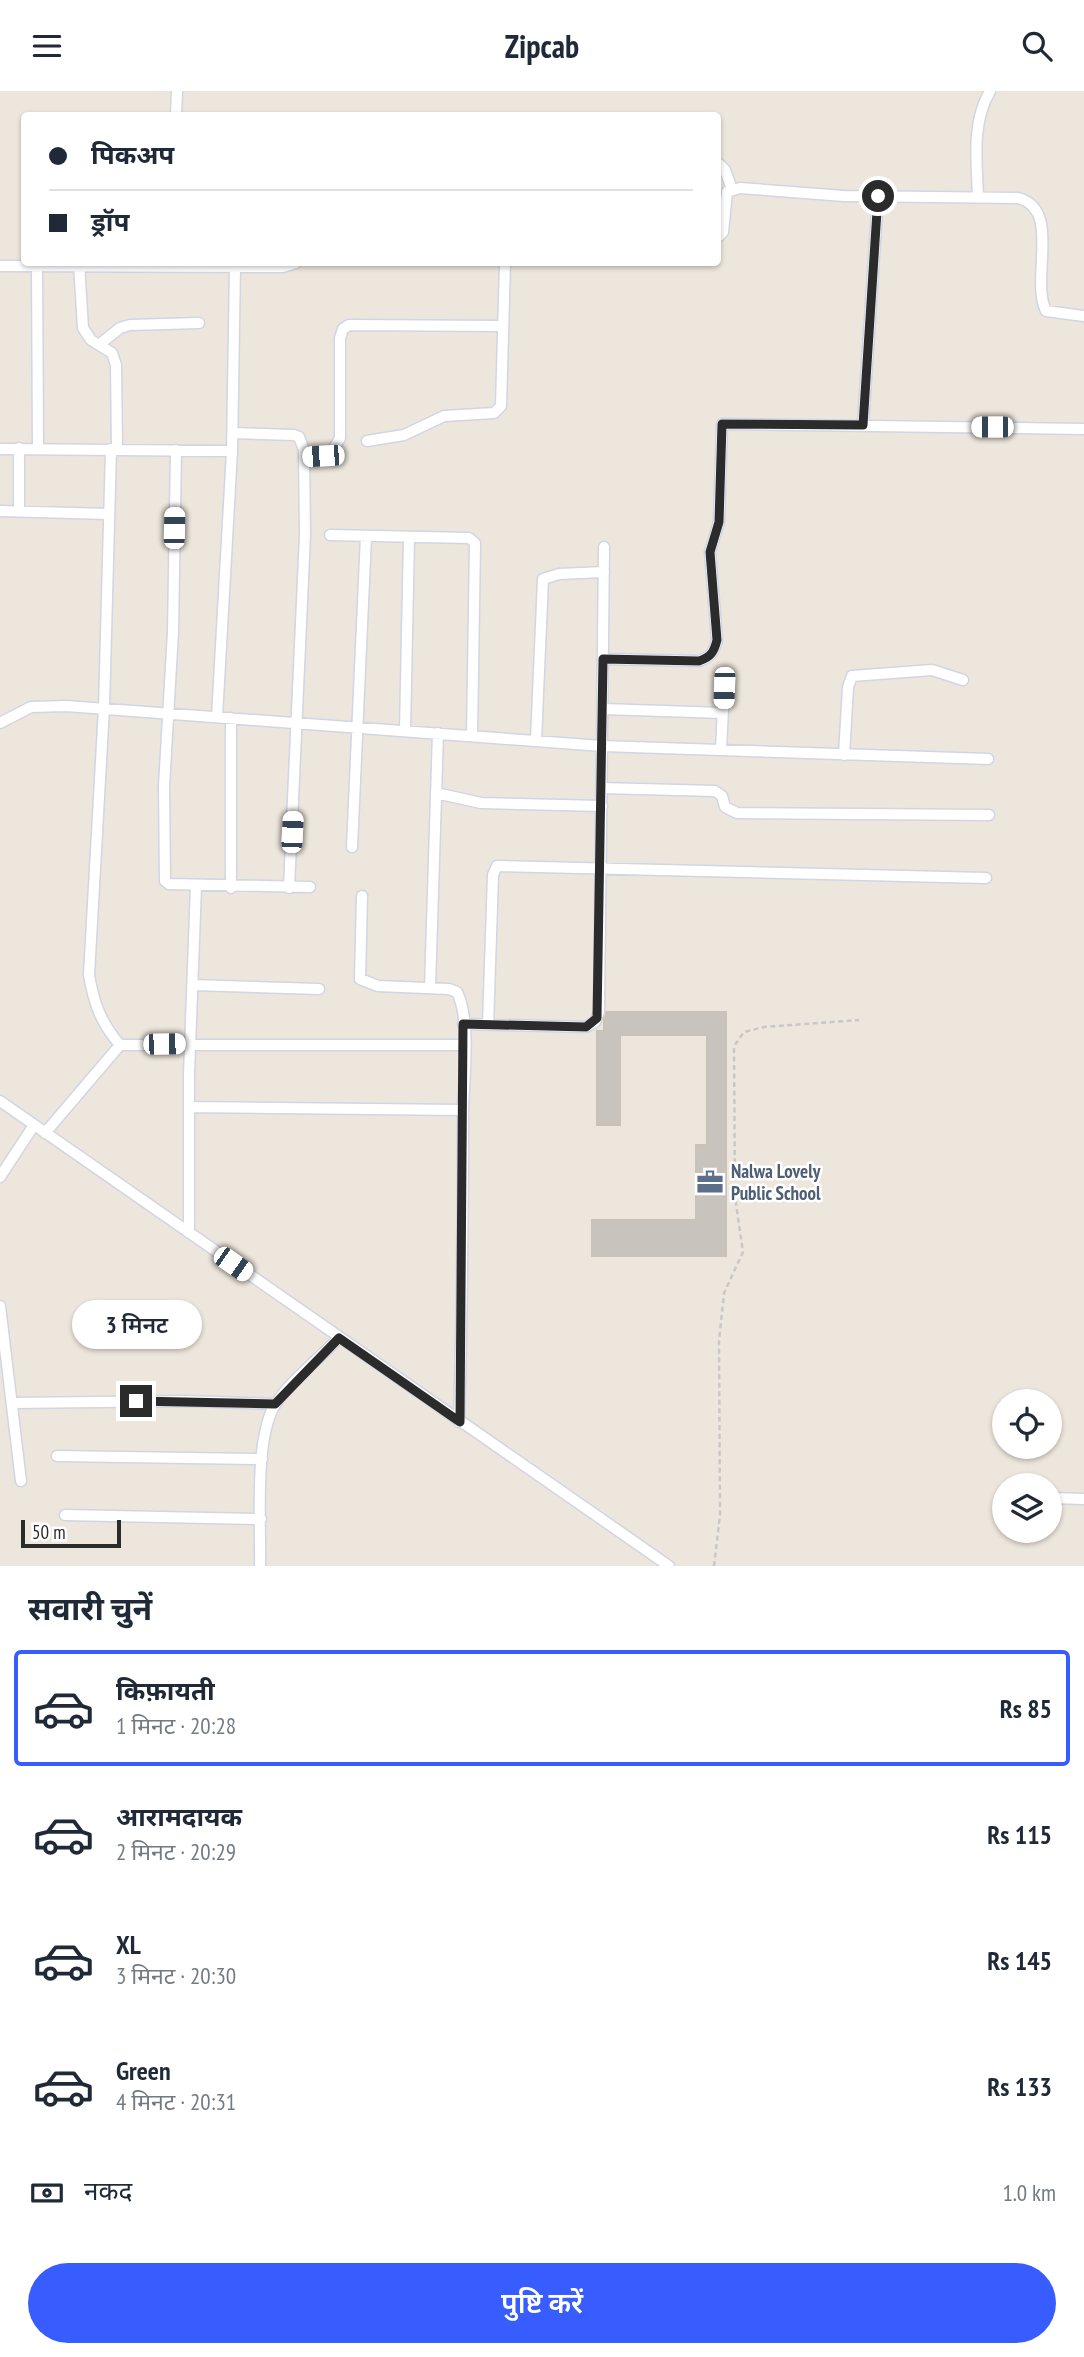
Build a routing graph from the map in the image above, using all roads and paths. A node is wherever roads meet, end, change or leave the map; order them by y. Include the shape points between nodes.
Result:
1 (177, 91) edge
2 (990, 91) edge
3 (176, 112) edge
4 (721, 166) edge
5 (732, 189) junction
6 (878, 196) junction
7 (978, 198) junction
8 (721, 234) edge
9 (0, 266) edge
10 (37, 266) joint
11 (79, 266) edge
12 (235, 266) joint
13 (286, 266) edge
14 (505, 266) edge
15 (1084, 316) edge
16 (199, 323) dead end
17 (503, 326) junction
18 (100, 344) junction
19 (863, 425) junction
20 (1084, 429) edge
21 (233, 433) junction
22 (366, 441) dead end
23 (19, 448) junction
24 (38, 448) junction
25 (0, 449) edge
26 (114, 449) junction
27 (176, 450) junction
28 (232, 451) junction
29 (304, 456) junction
30 (0, 511) edge
31 (19, 512) junction
32 (109, 514) junction
33 (330, 535) dead end
34 (366, 536) junction
35 (409, 538) junction
36 (604, 547) dead end
37 (604, 572) junction
38 (603, 659) junction
39 (962, 680) dead end
40 (724, 688) dead end
41 (104, 708) junction
42 (603, 709) junction
43 (169, 713) junction
44 (723, 713) junction
45 (217, 717) junction
46 (231, 718) junction
47 (298, 722) junction
48 (0, 723) edge
49 (358, 726) junction
50 (405, 730) junction
51 (438, 733) junction
52 (472, 736) junction
53 (536, 740) junction
54 (602, 746) junction
55 (720, 750) junction
56 (844, 755) junction
57 (988, 759) dead end
58 (602, 788) junction
59 (436, 793) junction
60 (602, 806) junction
61 (989, 815) dead end
62 (352, 847) dead end
63 (601, 868) junction
64 (986, 878) dead end
65 (196, 885) junction
66 (310, 887) dead end
67 (230, 888) junction
68 (289, 888) junction
69 (362, 896) dead end
70 (193, 985) junction
71 (430, 987) junction
72 (319, 989) dead end
73 (859, 1020) dead end
74 (463, 1024) junction
75 (488, 1025) junction
76 (190, 1044) junction
77 (120, 1045) junction
78 (464, 1045) junction
79 (0, 1101) edge
80 (189, 1107) junction
81 (463, 1110) junction
82 (34, 1125) junction
83 (45, 1133) junction
84 (0, 1177) edge
85 (189, 1233) junction
86 (0, 1306) edge
87 (339, 1338) junction
88 (12, 1403) junction
89 (275, 1404) junction
90 (460, 1422) junction
91 (57, 1455) dead end
92 (262, 1459) junction
93 (21, 1481) dead end
94 (1062, 1498) edge
95 (1084, 1499) edge
96 (65, 1515) dead end
97 (261, 1519) junction
98 (260, 1566) edge
99 (669, 1566) edge
100 (714, 1566) edge

1 - 3 street
2 - 7 street via 976,132
4 - 5 street
5 - 6 street
5 - 8 street via 725,198
6 - 7 street
6 - 19 street
7 - 15 street via 1018,198 1033,205 1042,221 1042,303 1052,314
9 - 10 street
10 - 24 street
11 - 18 street via 83,328
12 - 13 street
12 - 21 street
14 - 17 street
16 - 18 street via 130,325
17 - 22 street via 503,397 494,413 444,417 404,435
17 - 29 street via 349,325 342,329 340,438 331,454
18 - 26 street via 112,353 116,365
19 - 20 street
19 - 38 street via 722,424 719,522 710,552 714,650 699,661
21 - 28 street
21 - 29 street via 294,435 302,442
23 - 24 street
23 - 25 street
23 - 31 street
24 - 26 street
26 - 27 street
26 - 32 street
27 - 28 street
27 - 43 street
28 - 45 street
29 - 47 street
30 - 31 street
31 - 32 street
32 - 41 street
33 - 34 street
34 - 35 street
34 - 49 street
35 - 50 street
35 - 52 street via 468,538 475,543
36 - 37 street
37 - 38 street
37 - 53 street via 559,573 543,579
38 - 42 street
39 - 56 street via 932,670 852,676
40 - 44 street
41 - 43 street
41 - 48 street via 31,707
41 - 77 street via 89,975 99,1014
42 - 44 street
42 - 54 street
43 - 45 street
43 - 65 street via 164,877 169,884
44 - 55 street
45 - 46 street
46 - 47 street
46 - 67 street
47 - 49 street
47 - 68 street
49 - 50 street
49 - 62 street
50 - 51 street
51 - 52 street
51 - 59 street
52 - 53 street
53 - 54 street
54 - 55 street
54 - 58 street
55 - 56 street
56 - 57 street
58 - 60 street
58 - 61 street via 715,792 722,796 725,807 737,813
59 - 60 street via 481,803
59 - 71 street
60 - 63 street
63 - 64 street
63 - 75 street via 599,1012 594,1022 586,1027
63 - 75 street via 508,864 493,869
65 - 67 street
65 - 70 street
66 - 68 street
67 - 68 street
69 - 71 street via 360,979 378,986
70 - 72 street
70 - 76 street
71 - 74 street via 457,992
73 - 100 path via 764,1027 744,1032 734,1046 735,1196 743,1252 724,1293 719,1341 720,1515
74 - 75 street
74 - 78 street
76 - 77 street
76 - 78 street
76 - 80 street
77 - 83 street
78 - 81 street
79 - 82 street
80 - 81 street
80 - 85 street
81 - 90 street
82 - 83 street
82 - 84 street
83 - 85 street
85 - 87 street
86 - 88 street
87 - 89 street
87 - 90 street
88 - 89 street
88 - 93 street
89 - 92 street
90 - 99 street
91 - 92 street
92 - 97 street
94 - 95 street
96 - 97 street
97 - 98 street

